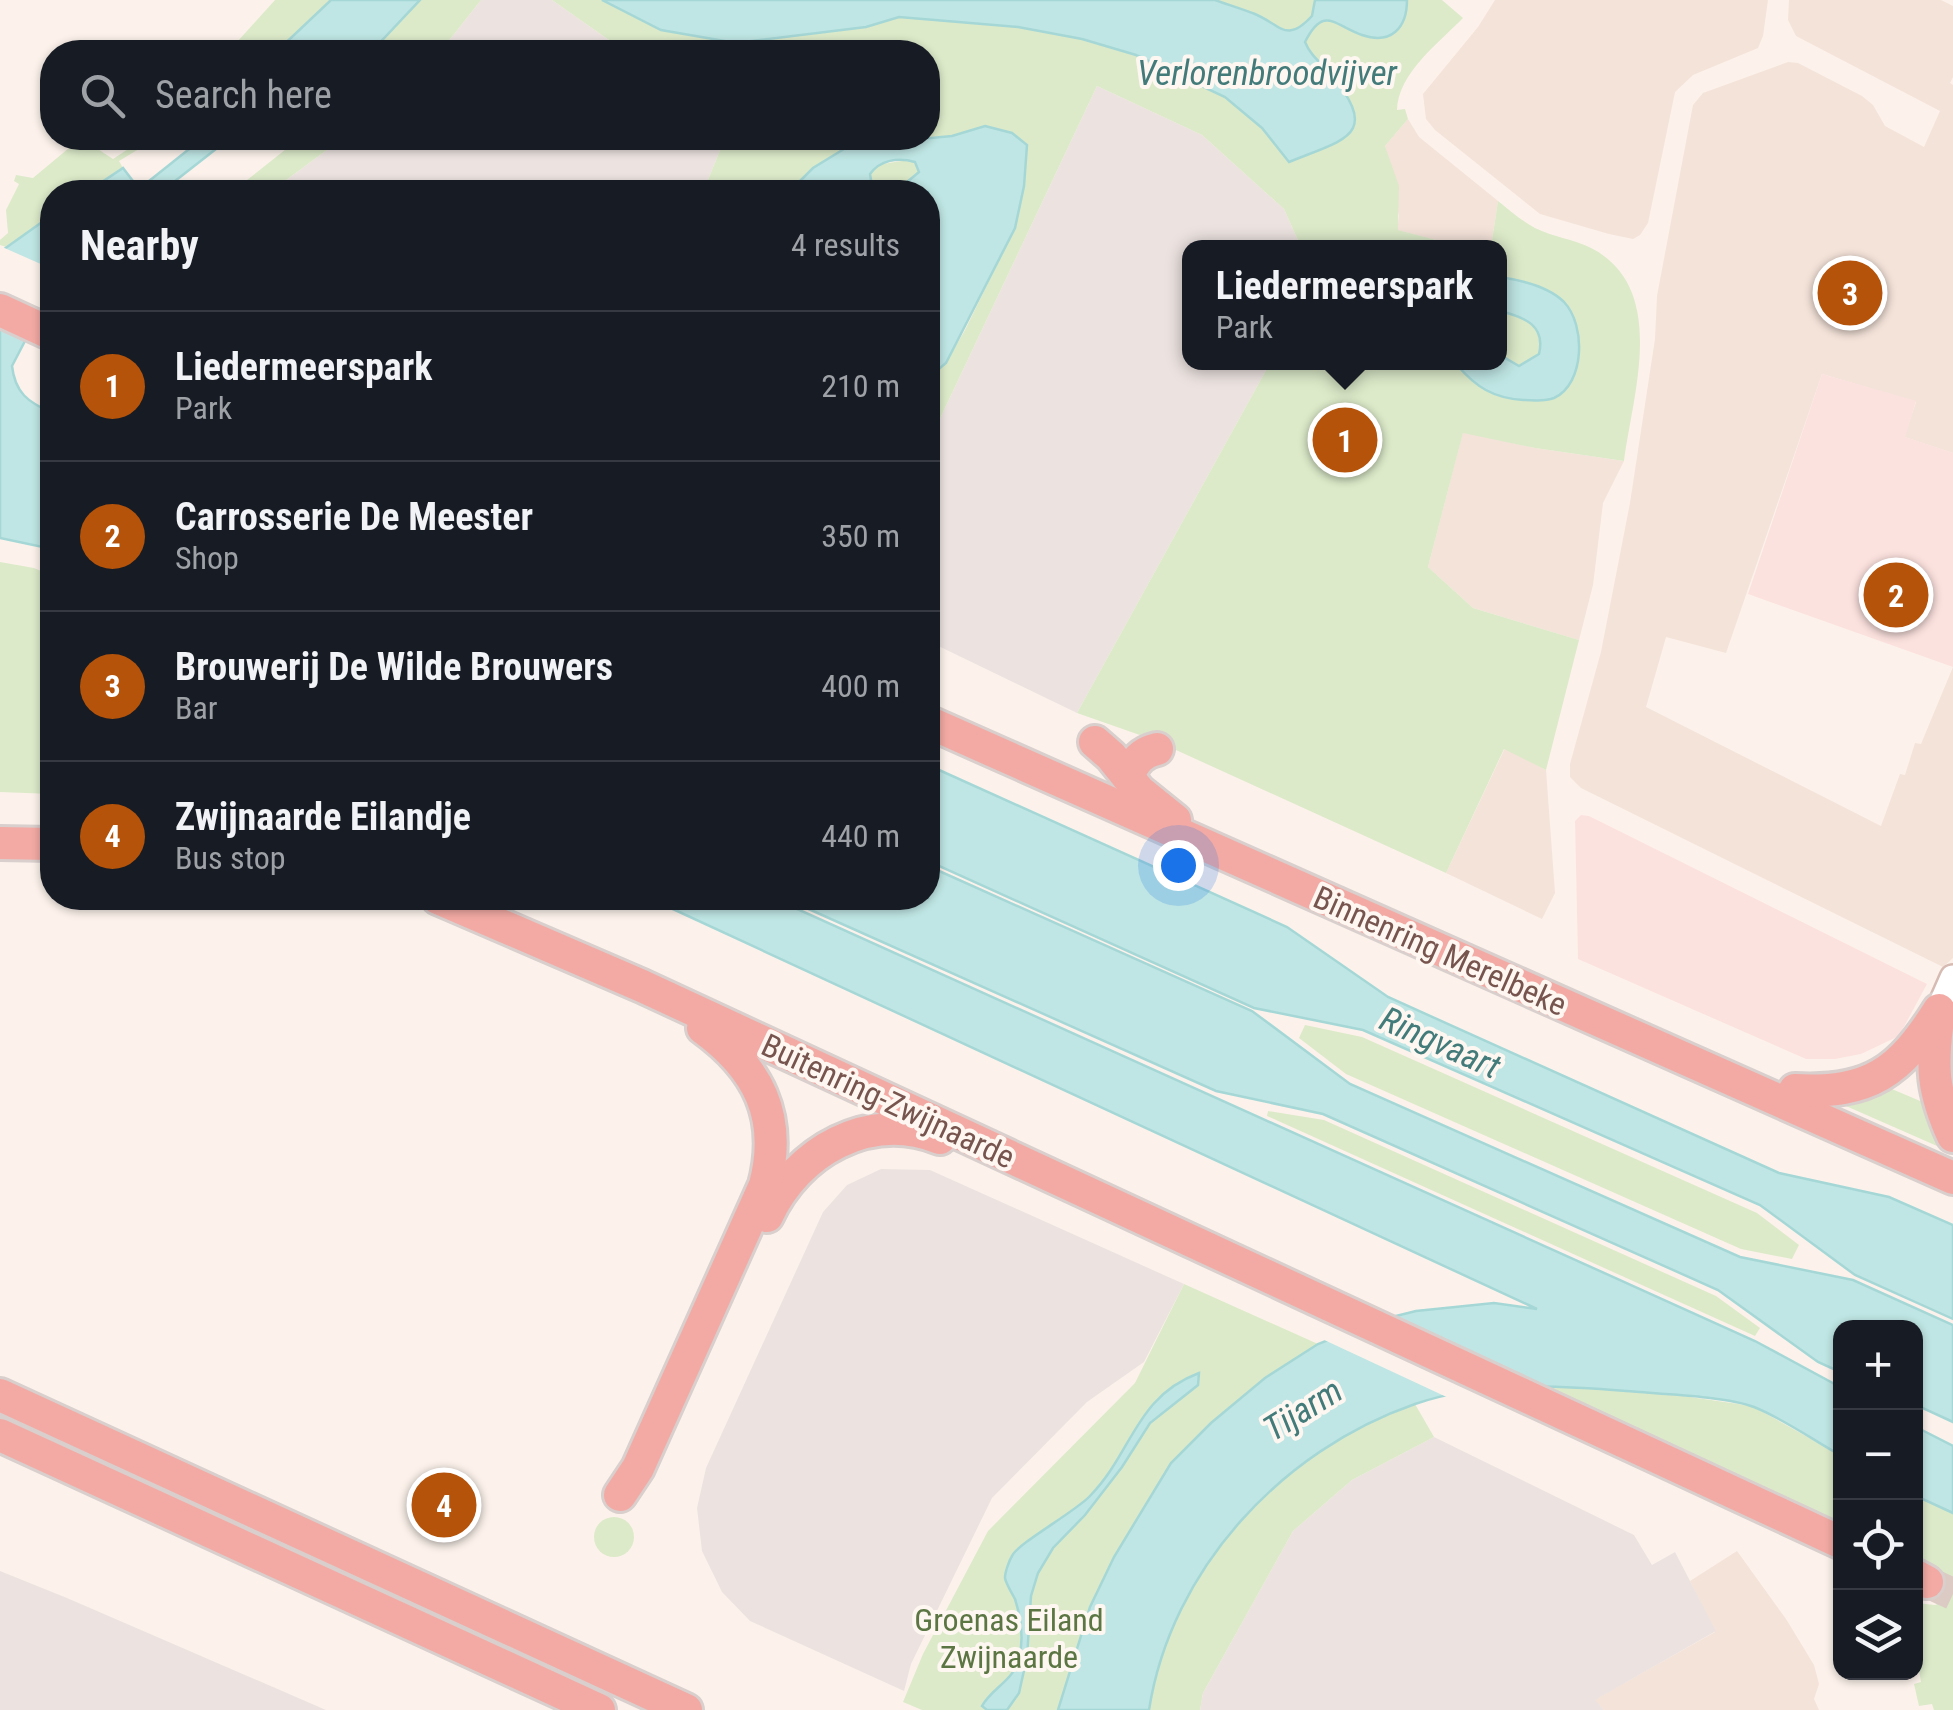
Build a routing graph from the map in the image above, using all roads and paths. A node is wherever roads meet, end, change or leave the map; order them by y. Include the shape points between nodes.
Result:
1 (6, 313) edge
2 (40, 329) edge
3 (940, 727) edge
4 (1094, 742) dead end
5 (1157, 749) dead end
6 (1128, 775) junction
7 (0, 843) edge
8 (40, 844) edge
9 (1209, 848) junction
10 (466, 910) edge
11 (642, 986) junction
12 (1949, 990) edge
13 (1594, 1020) junction
14 (1795, 1090) junction
15 (1953, 1136) edge
16 (980, 1143) junction
17 (1953, 1160) edge
18 (1953, 1178) edge
19 (0, 1395) edge
20 (0, 1436) edge
21 (1833, 1539) edge
22 (599, 1710) edge
23 (686, 1710) edge

1 - 2 highway
3 - 9 highway, Binnenring Merelbeke
4 - 6 highway
5 - 6 highway via 1136,760
6 - 9 highway
7 - 8 highway
9 - 13 highway, Binnenring Merelbeke
10 - 11 highway, Buitenring-Zwijnaarde
11 - 16 highway, Buitenring-Zwijnaarde
11 - 16 highway via 655,1005 703,1027 749,1069 770,1123 771,1148 765,1185 638,1468 632,1500 650,1477 770,1210 795,1172 826,1147 868,1132 912,1131
12 - 14 highway via 1919,1042 1876,1079 1832,1091
12 - 15 highway via 1934,1078
13 - 14 highway via 1661,1034
13 - 18 highway, Binnenring Merelbeke
14 - 17 highway
16 - 21 highway, Buitenring-Zwijnaarde
19 - 23 highway
20 - 22 highway

